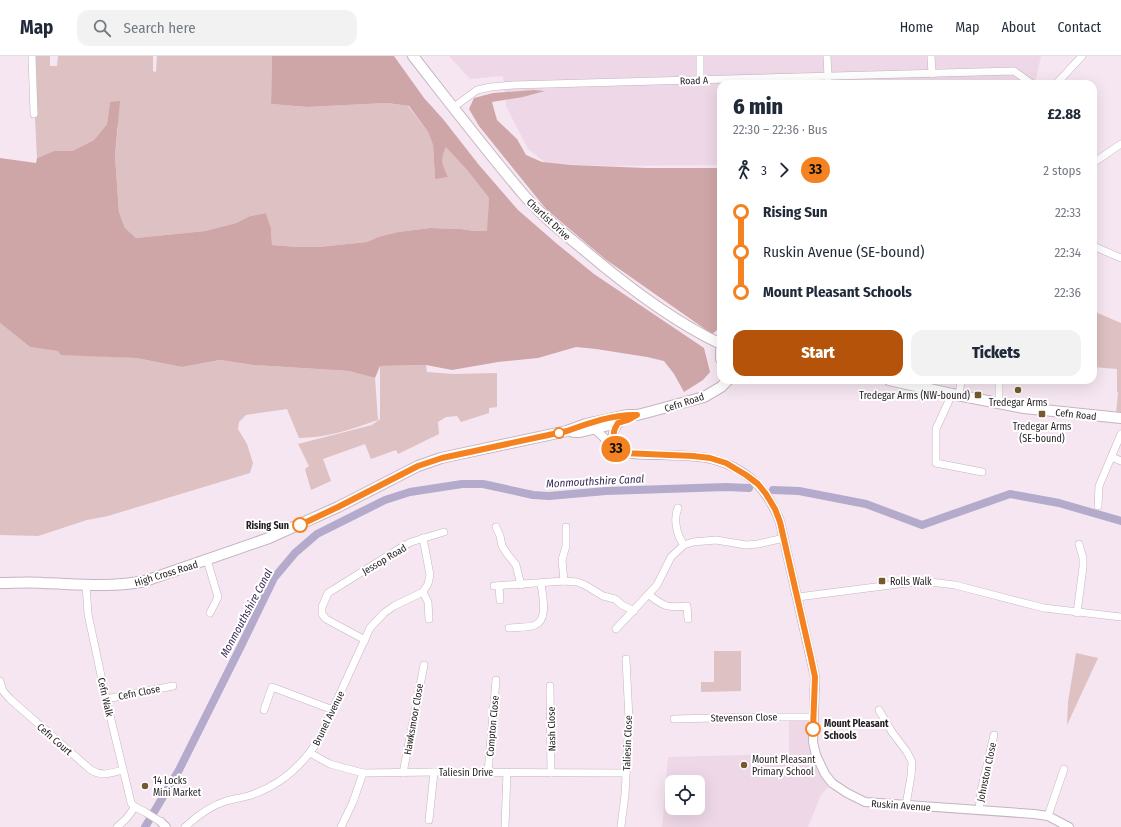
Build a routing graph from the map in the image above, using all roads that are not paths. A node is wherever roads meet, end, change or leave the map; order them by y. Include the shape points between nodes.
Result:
1 (32, 56) edge
2 (413, 56) edge
3 (700, 56) edge
4 (828, 56) edge
5 (931, 56) edge
6 (1082, 56) edge
7 (932, 74) junction
8 (828, 77) junction
9 (700, 80) junction
10 (1026, 80) edge
11 (1060, 80) edge
12 (454, 107) junction
13 (34, 114) dead end
14 (1121, 144) edge
15 (1097, 160) edge
16 (1097, 248) edge
17 (1121, 258) edge
18 (717, 342) edge
19 (724, 384) edge
20 (908, 384) edge
21 (960, 384) edge
22 (999, 384) edge
23 (956, 395) junction
24 (999, 404) junction
25 (1121, 418) edge
26 (617, 420) junction
27 (606, 426) junction
28 (594, 429) junction
29 (567, 431) junction
30 (1121, 434) edge
31 (614, 447) junction
32 (1112, 457) junction
33 (1121, 461) edge
34 (982, 472) dead end
35 (1098, 506) dead end
36 (678, 508) dead end
37 (300, 525) joint
38 (496, 527) dead end
39 (566, 527) dead end
40 (444, 532) dead end
41 (423, 538) junction
42 (784, 538) junction
43 (684, 544) junction
44 (1079, 544) dead end
45 (207, 560) junction
46 (564, 581) junction
47 (0, 583) edge
48 (541, 583) junction
49 (86, 585) junction
50 (521, 585) junction
51 (423, 592) junction
52 (649, 594) junction
53 (798, 597) junction
54 (500, 600) dead end
55 (634, 611) junction
56 (210, 613) dead end
57 (1077, 613) junction
58 (1121, 617) edge
59 (429, 619) dead end
60 (688, 619) dead end
61 (509, 628) dead end
62 (616, 629) dead end
63 (365, 640) junction
64 (626, 659) dead end
65 (424, 665) dead end
66 (496, 680) dead end
67 (0, 681) edge
68 (173, 686) dead end
69 (550, 686) dead end
70 (106, 699) junction
71 (264, 710) dead end
72 (333, 710) junction
73 (879, 710) dead end
74 (813, 717) junction
75 (674, 719) dead end
76 (994, 735) dead end
77 (310, 753) junction
78 (1064, 769) dead end
79 (123, 770) junction
80 (434, 772) junction
81 (488, 772) junction
82 (507, 772) junction
83 (363, 773) junction
84 (551, 773) junction
85 (626, 773) junction
86 (403, 774) junction
87 (906, 805) junction
88 (135, 807) junction
89 (979, 810) junction
90 (1048, 816) junction
91 (429, 820) dead end
92 (163, 825) edge
93 (621, 826) edge
94 (117, 827) edge
95 (185, 827) edge
96 (341, 827) edge
97 (505, 827) edge
98 (1069, 827) edge

1 - 13 street
2 - 12 main road, Chartist Drive
3 - 9 street
4 - 8 street
5 - 7 street
6 - 11 street
7 - 8 street, Road A
7 - 10 street, Road A via 1014,71
8 - 9 street, Road A
9 - 12 street, Road A via 498,86 477,90
12 - 18 main road, Chartist Drive via 524,194 552,223 606,269 650,301
14 - 15 street
16 - 17 street
19 - 26 main road, Cefn Road via 704,397 637,415 627,414
20 - 23 main road, Cefn Road
21 - 23 street
22 - 24 street
23 - 24 main road, Cefn Road
23 - 34 street via 936,429 936,463
24 - 25 main road, Cefn Road
26 - 27 main road, Cefn Road
26 - 29 main road, Cefn Road via 586,424
26 - 31 street via 613,433
27 - 28 main road, Cefn Road
27 - 31 street
28 - 29 main road, Cefn Road
28 - 31 street, Ruskin Avenue
29 - 37 main road, Cefn Road via 442,458 418,466
30 - 32 street
31 - 42 street, Ruskin Avenue via 623,453 693,456 726,463 758,484 766,494 775,509
32 - 33 street
32 - 35 street via 1100,486
36 - 43 street via 675,513 679,538
37 - 45 main road, High Cross Road
38 - 50 street via 502,546 516,565
39 - 46 street via 566,546 562,560
40 - 41 street, Jessop Road
41 - 51 street via 430,574
41 - 63 street, Jessop Road via 402,547 328,593 322,607 322,614 326,620
42 - 43 street via 746,545 716,540
42 - 53 street, Ruskin Avenue
43 - 52 street via 672,557 657,585
44 - 57 street via 1083,568
45 - 49 main road, High Cross Road via 145,581
45 - 56 street via 218,597
46 - 48 street
46 - 55 street via 585,585
47 - 49 main road, High Cross Road
48 - 50 street
48 - 61 street via 544,610 541,620 535,625
49 - 70 street, Cefn Walk via 88,614
50 - 54 street via 496,586
51 - 59 street via 428,602
51 - 63 street, Brunel Avenue via 384,613 370,628
52 - 55 street
52 - 60 street via 669,608 687,606
53 - 57 street via 922,581 955,585 1044,608
53 - 74 street, Ruskin Avenue via 815,677
55 - 62 street
57 - 58 street
63 - 72 street, Brunel Avenue
64 - 85 street, Taliesin Close via 629,719
65 - 86 street, Hawksmoor Close
66 - 81 street, Compton Close
67 - 79 street, Cefn Court via 10,699 91,770 104,774
68 - 70 street, Cefn Close
69 - 84 street, Nash Close
70 - 79 street, Cefn Walk
71 - 72 street via 272,687
72 - 77 street, Brunel Avenue
73 - 87 street via 912,762
74 - 75 street, Stevenson Close
74 - 87 street, Ruskin Avenue via 816,755 832,783 865,802
76 - 89 street, Johnston Close
77 - 83 street, Taliesin Drive via 330,764
77 - 95 street, Brunel Avenue via 297,768 272,786 208,808
78 - 90 street
79 - 88 street, Cefn Walk via 131,803
80 - 81 street, Taliesin Drive
80 - 86 street, Taliesin Drive
80 - 91 street
81 - 82 street, Taliesin Drive
82 - 84 street, Taliesin Drive
82 - 97 street
83 - 86 street, Taliesin Drive
83 - 96 street
84 - 85 street, Taliesin Drive
85 - 93 street, Taliesin Close
87 - 89 street, Ruskin Avenue
88 - 92 street
88 - 94 street
89 - 90 street, Ruskin Avenue
90 - 98 street, Ruskin Avenue

